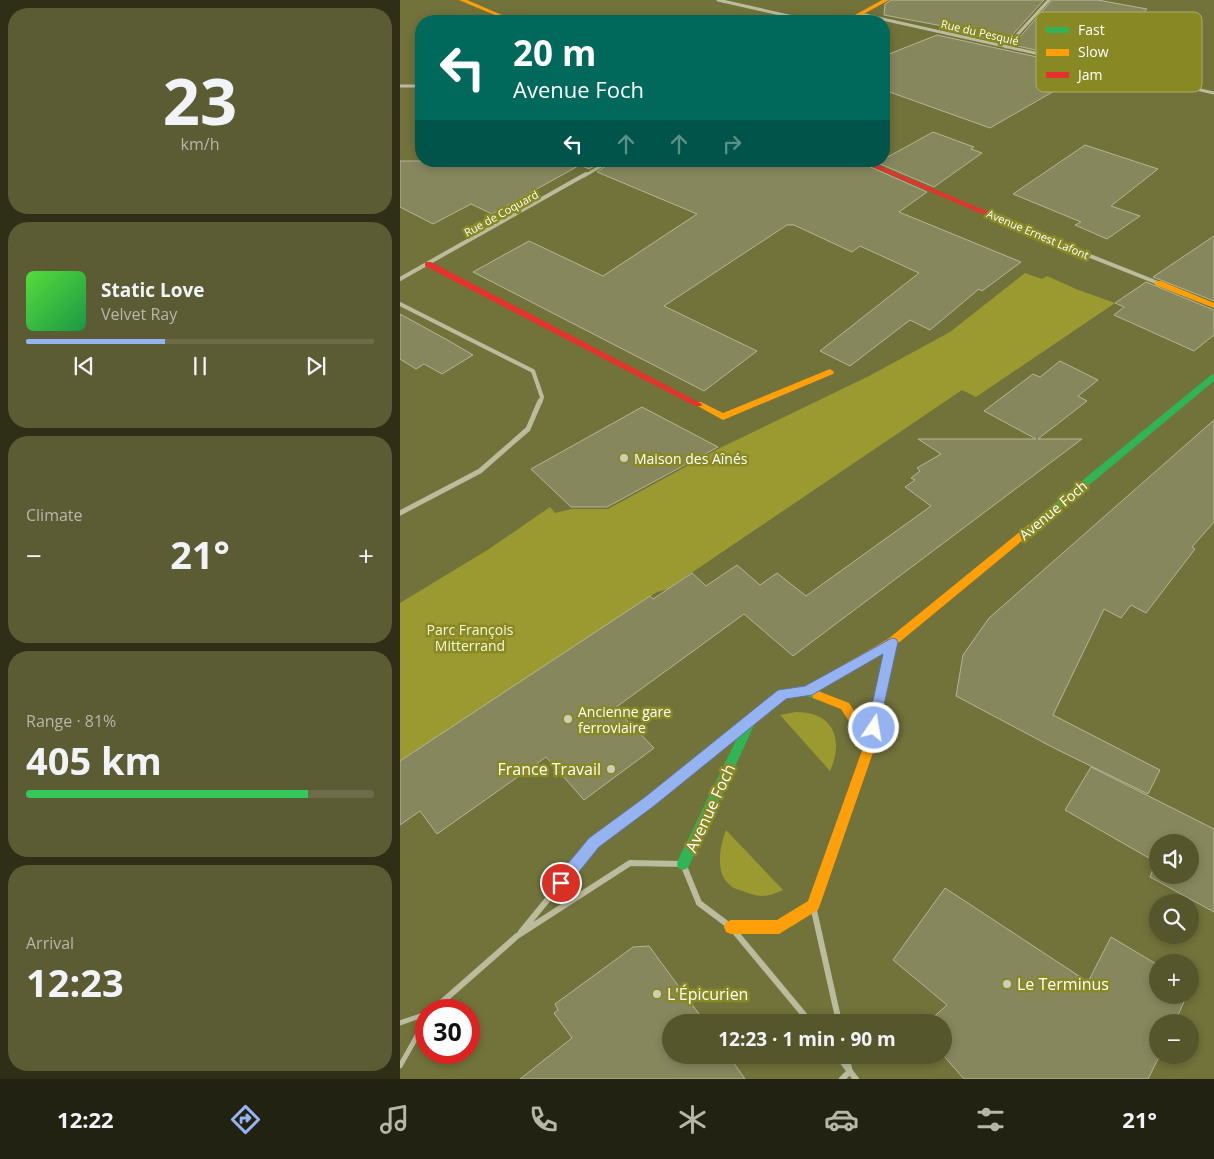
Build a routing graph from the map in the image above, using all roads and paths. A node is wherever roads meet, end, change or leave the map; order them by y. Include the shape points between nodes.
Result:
1 (462, 0) edge
2 (718, 0) edge
3 (886, 0) edge
4 (1049, 0) edge
5 (1038, 12) edge
6 (860, 14) joint
7 (1036, 14) edge
8 (498, 15) edge
9 (784, 15) edge
10 (864, 15) edge
11 (890, 21) edge
12 (1006, 47) junction
13 (1036, 54) edge
14 (400, 86) edge
15 (415, 86) edge
16 (599, 167) edge
17 (876, 167) edge
18 (1065, 246) joint
19 (428, 264) junction
20 (400, 279) edge
21 (1158, 283) joint
22 (400, 304) edge
23 (1214, 306) edge
24 (830, 372) dead end
25 (1214, 377) edge
26 (400, 513) edge
27 (892, 642) junction
28 (808, 691) junction
29 (753, 716) junction
30 (870, 744) junction
31 (683, 864) junction
32 (813, 905) junction
33 (731, 927) junction
34 (517, 936) junction
35 (445, 999) edge
36 (803, 1014) edge
37 (837, 1014) edge
38 (415, 1018) edge
39 (400, 1024) edge
40 (415, 1039) edge
41 (844, 1064) edge
42 (848, 1064) edge
43 (400, 1066) edge
44 (850, 1071) junction
45 (842, 1079) edge
46 (856, 1079) edge

1 - 8 street
2 - 9 street
3 - 6 street
4 - 5 street
6 - 10 street, Rue du Pesquié
7 - 12 street
11 - 12 street, Rue du Pesquié
12 - 13 street, Rue du Pesquié
14 - 15 street
16 - 19 street, Rue de Coquard
17 - 18 street, Avenue Ernest Lafont
18 - 21 street, Avenue Ernest Lafont
19 - 20 street, Rue de Coquard
19 - 24 street via 723,417
21 - 23 street, Avenue Ernest Lafont
22 - 26 street via 533,371 542,396 528,429 480,471
25 - 27 street, Avenue Foch
27 - 28 street, Avenue Foch
27 - 30 street
28 - 29 street, Avenue Foch via 782,694
28 - 30 street, Avenue Foch via 845,706
29 - 31 street, Avenue Foch
29 - 34 street via 594,843
30 - 32 street
31 - 33 street, Avenue Foch via 699,903
31 - 34 street via 630,863
32 - 33 street via 779,927
32 - 37 street
33 - 36 street, Avenue Foch
34 - 35 street
38 - 39 lane
40 - 43 lane
41 - 44 street
42 - 44 street
44 - 45 street
44 - 46 street

